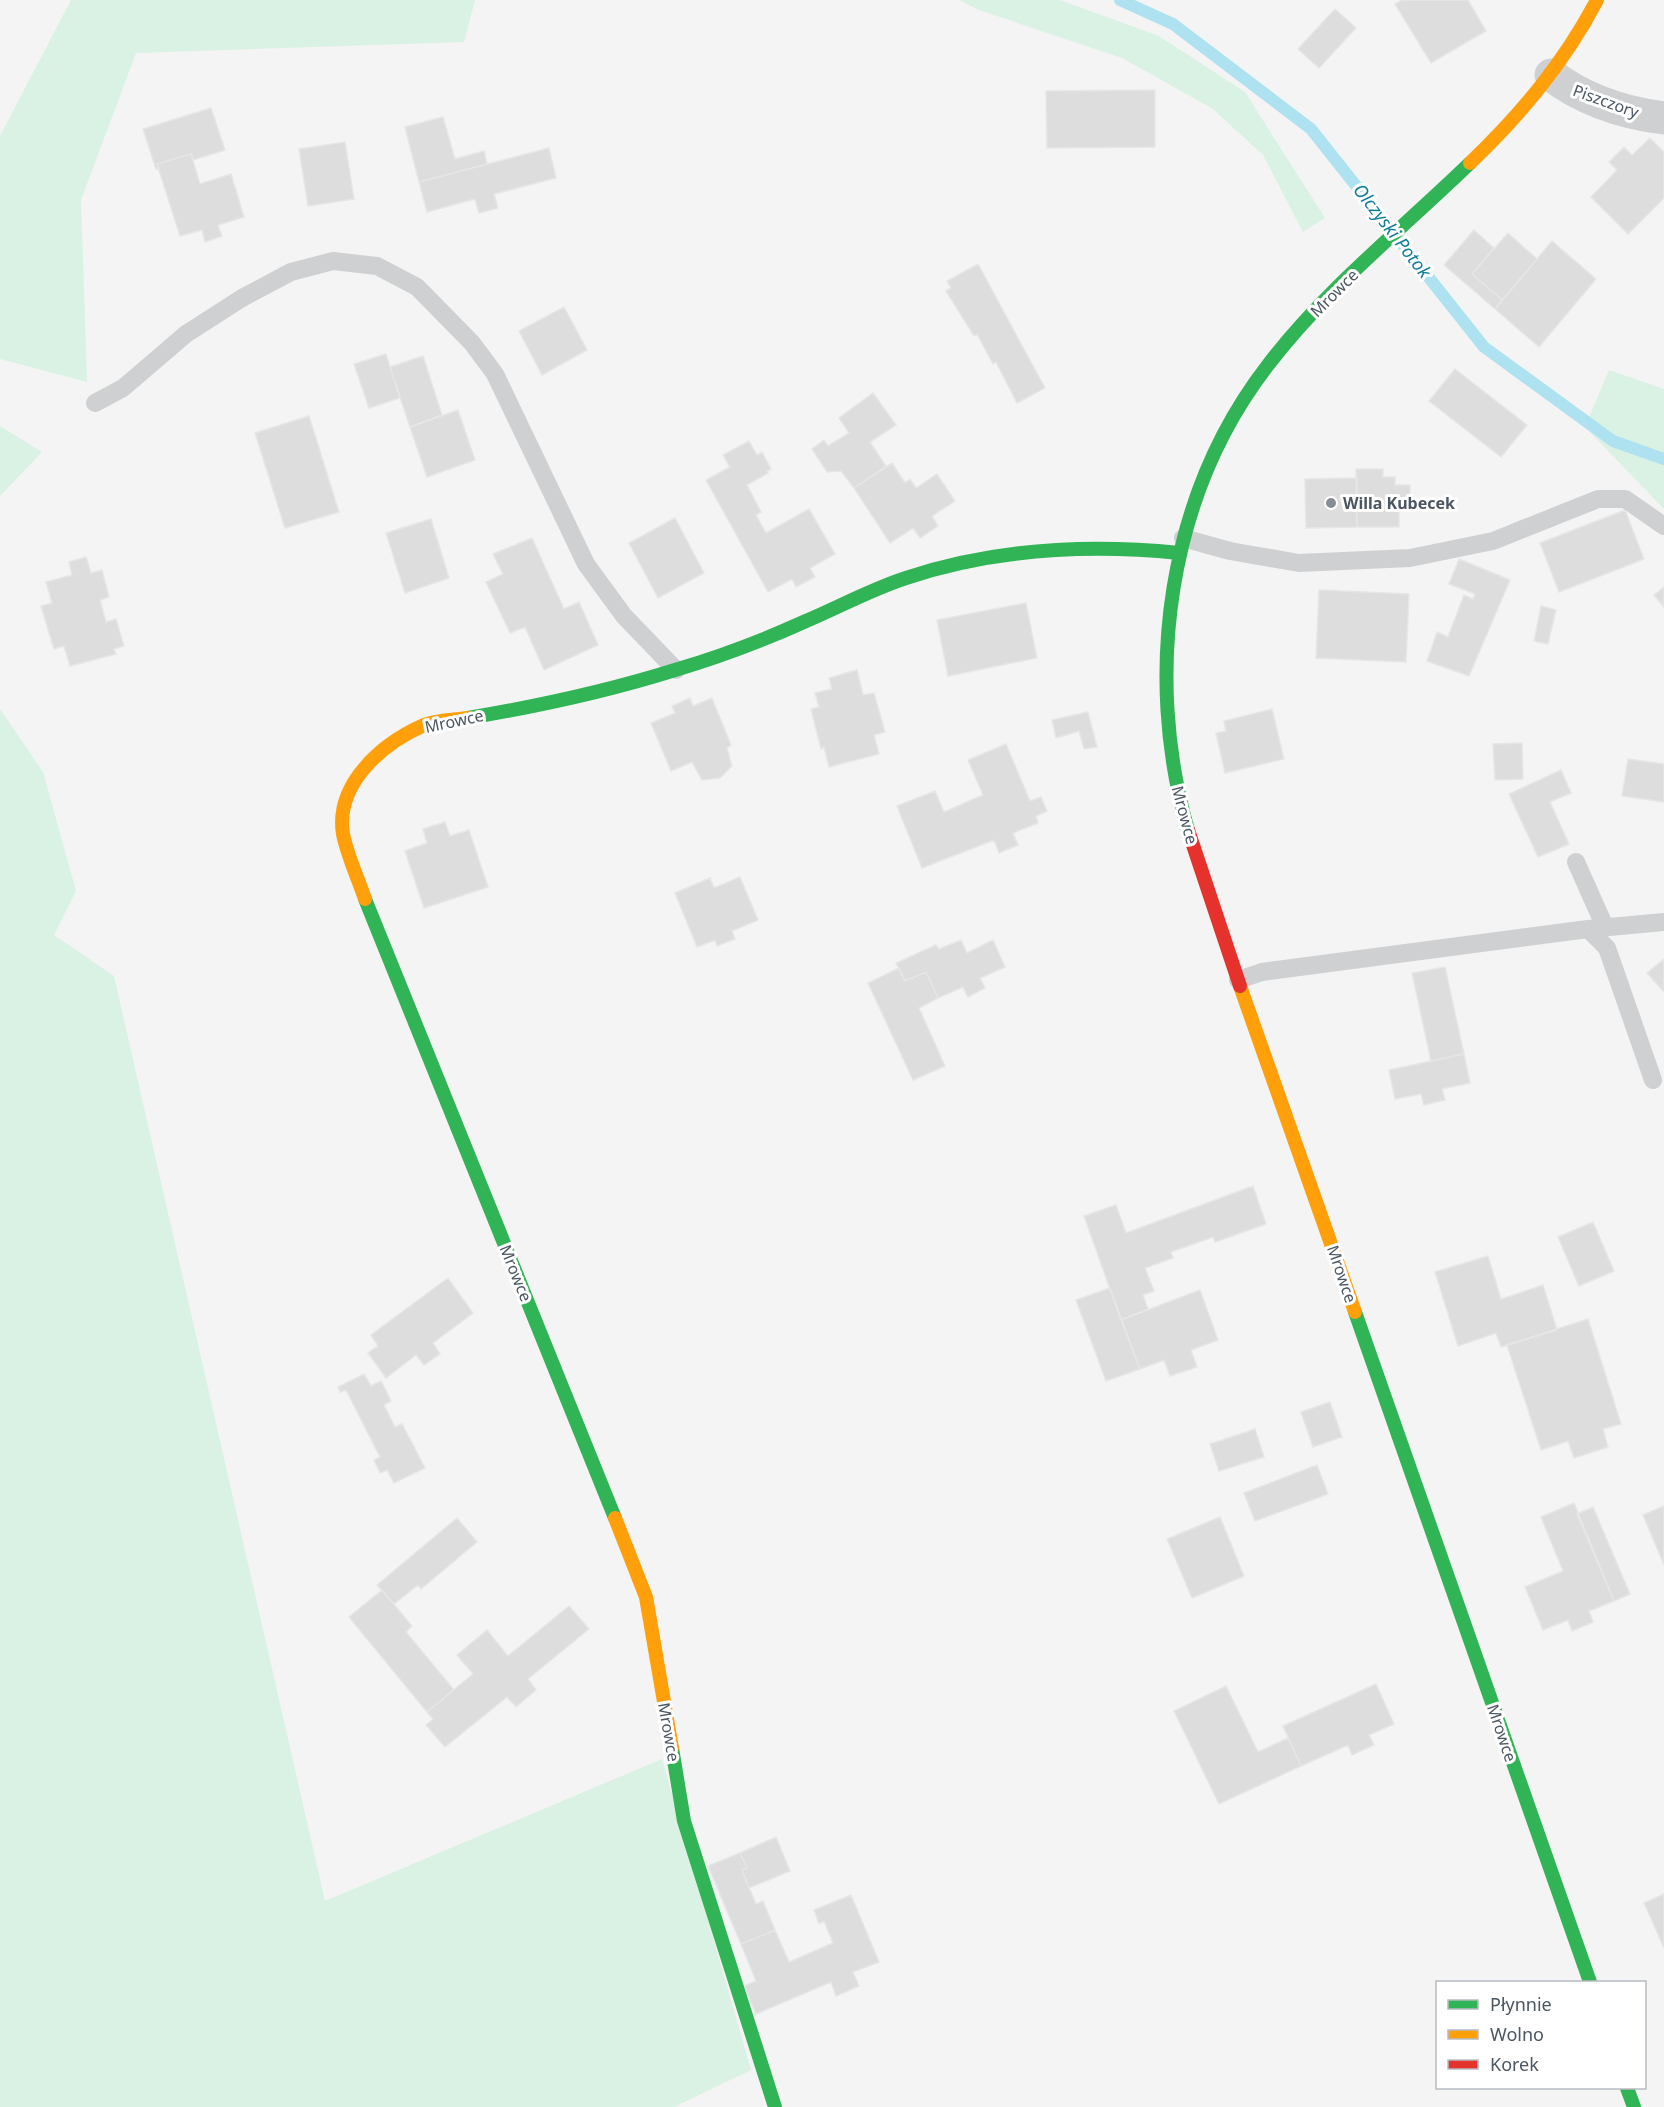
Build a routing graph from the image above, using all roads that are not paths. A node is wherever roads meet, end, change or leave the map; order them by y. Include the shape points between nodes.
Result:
1 (1597, 0) edge
2 (1551, 75) junction
3 (1664, 118) edge
4 (95, 403) dead end
5 (1664, 526) edge
6 (1181, 546) junction
7 (676, 670) junction
8 (1576, 862) dead end
9 (1664, 922) edge
10 (1596, 928) junction
11 (1238, 980) junction
12 (1653, 1080) dead end
13 (1589, 1981) edge
14 (1627, 2089) edge
15 (775, 2107) edge
16 (1634, 2107) edge

1 - 2 street, Mrowce
2 - 3 street, Piszczory via 1566,87 1617,109
2 - 6 street, Mrowce via 1501,133 1297,330 1244,400 1207,471
4 - 7 lane via 123,388 186,334 291,272 333,261 377,266 417,287 472,343 495,374 586,564 624,616
5 - 6 lane via 1625,499 1598,499 1492,541 1410,558 1299,563
6 - 7 street, Mrowce via 993,555 905,578 803,623
6 - 11 street, Mrowce via 1167,642 1166,706 1172,754 1190,837
7 - 15 street, Mrowce via 567,701 424,725 371,759 344,805 342,832 368,908 646,1597 684,1821
8 - 10 lane
9 - 10 lane
10 - 11 lane via 1262,972
10 - 12 lane via 1607,948
11 - 13 street, Mrowce
14 - 16 street

